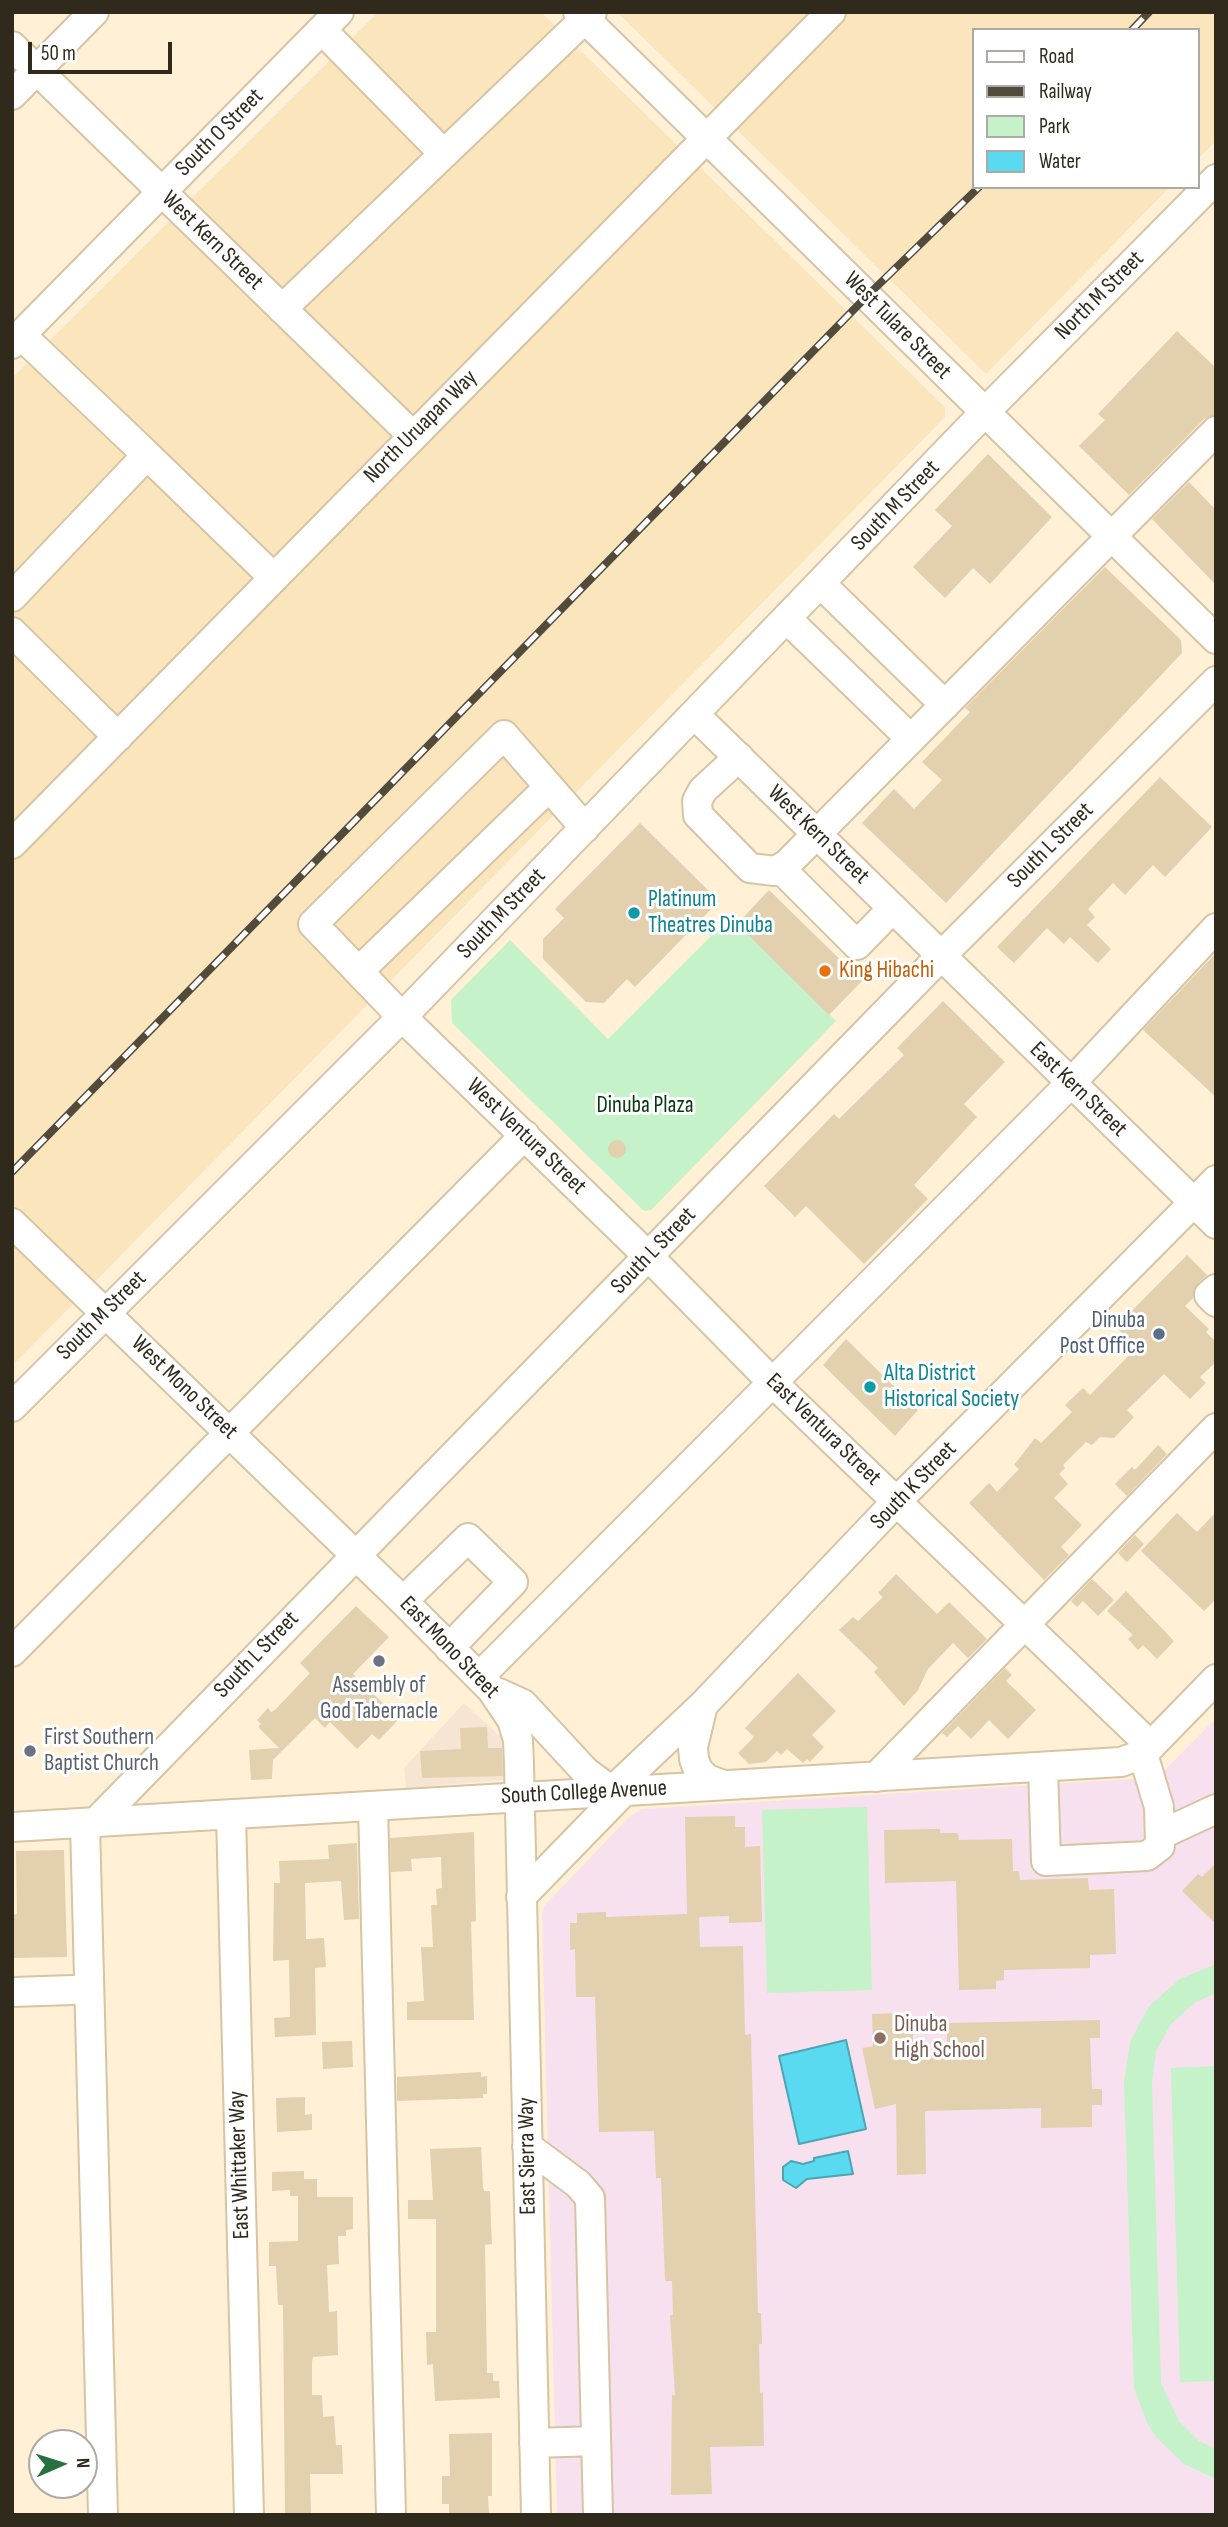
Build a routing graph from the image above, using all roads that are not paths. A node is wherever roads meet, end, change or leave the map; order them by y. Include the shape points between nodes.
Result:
1 (94, 12) edge
2 (831, 12) edge
3 (585, 15) edge
4 (330, 21) edge
5 (12, 46) edge
6 (37, 70) junction
7 (12, 95) edge
8 (706, 139) junction
9 (444, 154) junction
10 (1216, 179) edge
11 (162, 192) junction
12 (282, 309) junction
13 (17, 339) edge
14 (984, 413) junction
15 (1216, 431) edge
16 (412, 435) junction
17 (147, 455) junction
18 (1112, 537) junction
19 (274, 578) junction
20 (821, 584) junction
21 (12, 597) edge
22 (787, 619) junction
23 (12, 632) edge
24 (1216, 639) edge
25 (1216, 681) edge
26 (945, 705) junction
27 (695, 715) junction
28 (118, 737) junction
29 (911, 739) junction
30 (739, 757) junction
31 (549, 787) junction
32 (585, 828) junction
33 (817, 833) junction
34 (12, 844) edge
35 (781, 869) junction
36 (893, 908) junction
37 (1216, 928) edge
38 (940, 957) junction
39 (359, 971) junction
40 (402, 1017) junction
41 (1070, 1083) junction
42 (525, 1135) junction
43 (1216, 1180) edge
44 (1194, 1202) junction
45 (12, 1223) edge
46 (1216, 1224) edge
47 (649, 1257) junction
48 (1216, 1289) edge
49 (1216, 1302) edge
50 (106, 1312) junction
51 (772, 1382) junction
52 (12, 1407) edge
53 (1216, 1428) edge
54 (230, 1433) junction
55 (897, 1502) junction
56 (356, 1554) junction
57 (403, 1601) junction
58 (1025, 1625) junction
59 (449, 1648) junction
60 (12, 1652) edge
61 (1216, 1679) edge
62 (485, 1683) junction
63 (703, 1705) junction
64 (1147, 1750) junction
65 (1043, 1768) junction
66 (876, 1777) junction
67 (724, 1785) junction
68 (619, 1791) junction
69 (518, 1797) junction
70 (373, 1806) junction
71 (1216, 1809) edge
72 (231, 1815) junction
73 (17, 1821) edge
74 (90, 1823) junction
75 (1160, 1835) junction
76 (521, 1897) junction
77 (73, 1990) dead end
78 (12, 1992) edge
79 (527, 2146) junction
80 (596, 2441) junction
81 (534, 2443) junction
82 (103, 2515) edge
83 (249, 2515) edge
84 (391, 2515) edge
85 (536, 2515) edge
86 (598, 2515) edge

1 - 6 street
2 - 8 street, North Uruapan Way
3 - 8 street, West Tulare Street
3 - 9 street
4 - 9 street
4 - 11 street, South O Street
5 - 6 street, West Kern Street
6 - 7 street
6 - 11 street, West Kern Street
8 - 14 street, West Tulare Street
8 - 16 street, North Uruapan Way
9 - 12 street
10 - 14 street, North M Street
11 - 12 street, West Kern Street
11 - 13 street, South O Street
12 - 16 street, West Kern Street
13 - 17 street
14 - 18 street, West Tulare Street
14 - 20 street, South M Street
15 - 18 street
16 - 19 street, North Uruapan Way
17 - 19 street
17 - 21 street
18 - 24 street, West Tulare Street
18 - 26 street
19 - 28 street, North Uruapan Way
20 - 22 street, South M Street
20 - 26 street
22 - 27 street, South M Street
22 - 29 street
23 - 28 street
25 - 38 street, South L Street
26 - 29 street
27 - 30 street, West Kern Street
27 - 32 street, South M Street
28 - 34 street, North Uruapan Way
29 - 33 street
30 - 33 street, West Kern Street
30 - 35 street via 703,790 697,801 698,816 750,868 763,872
31 - 32 street
31 - 39 street
31 - 39 street, West Ventura Street via 504,735 313,924
32 - 40 street, South M Street
33 - 35 street
33 - 36 street, West Kern Street
35 - 36 street via 858,945
36 - 38 street, West Kern Street
37 - 41 street
38 - 41 street, East Kern Street
38 - 47 street, South L Street
39 - 40 street, West Ventura Street
40 - 42 street, West Ventura Street
40 - 50 street, South M Street
41 - 44 street, East Kern Street
41 - 51 street
42 - 47 street, West Ventura Street
42 - 54 street
43 - 44 street, South K Street
44 - 46 street, East Kern Street
44 - 55 street, South K Street
45 - 50 street, West Mono Street
47 - 51 street, East Ventura Street
47 - 56 street, South L Street
48 - 49 street via 1209,1295
50 - 52 street, South M Street
50 - 54 street, West Mono Street
51 - 55 street, East Ventura Street
51 - 62 street
53 - 58 street
54 - 56 street, West Mono Street
54 - 60 street
55 - 58 street, East Ventura Street
55 - 63 street, South K Street
56 - 57 street, East Mono Street
56 - 74 street, South L Street
57 - 59 street, East Mono Street
57 - 59 street via 468,1538 513,1583
58 - 64 street, East Ventura Street
58 - 66 street
59 - 62 street, East Mono Street
61 - 64 street
62 - 68 street via 523,1704 586,1772
62 - 69 street, East Mono Street via 516,1729
63 - 67 street via 694,1759 707,1779
63 - 68 street, South K Street
64 - 65 street, South College Avenue via 1121,1762
64 - 75 street via 1158,1796
65 - 66 street, South College Avenue
65 - 75 street via 1046,1861 1147,1856 1160,1846
66 - 67 street, South College Avenue
67 - 68 street, South College Avenue
68 - 69 street, South College Avenue
68 - 76 street, South K Street
69 - 70 street, South College Avenue
69 - 76 street, East Sierra Way
70 - 72 street, South College Avenue
70 - 84 street
71 - 75 street
72 - 74 street, South College Avenue
72 - 83 street, East Whittaker Way
73 - 74 street, South College Avenue
74 - 82 street
76 - 79 street, East Sierra Way
77 - 78 street
79 - 80 street via 590,2198
79 - 81 street, East Sierra Way
80 - 81 street
80 - 86 street
81 - 85 street, East Sierra Way

